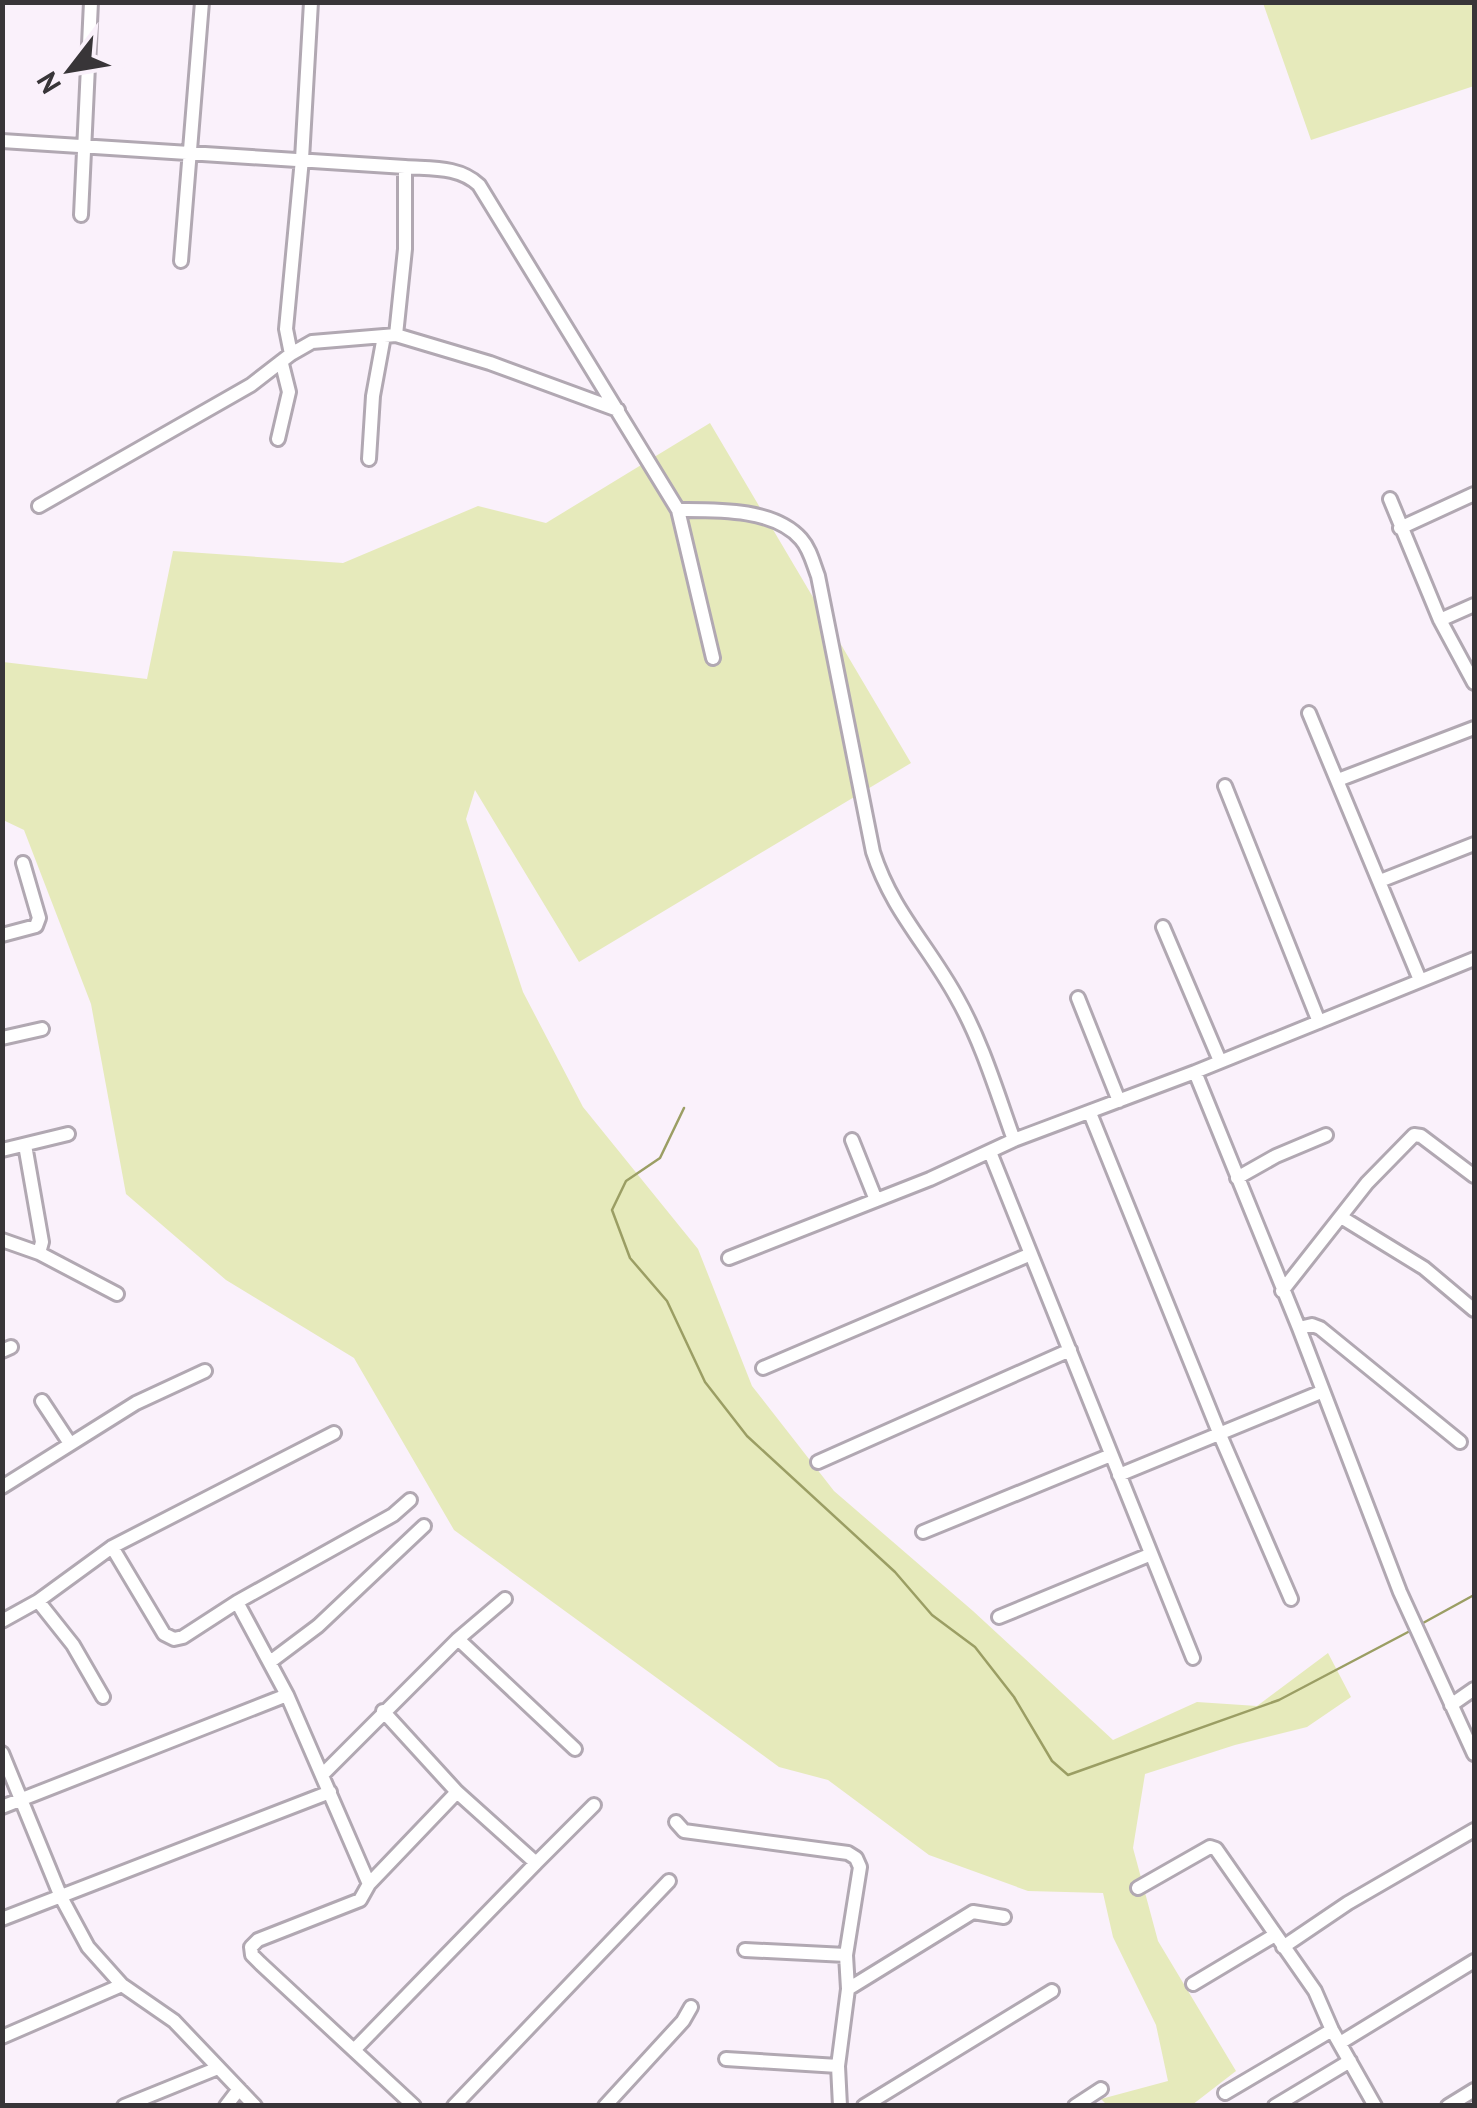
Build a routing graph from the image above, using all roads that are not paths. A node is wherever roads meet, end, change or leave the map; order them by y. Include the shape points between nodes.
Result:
1 (91, 2) edge
2 (202, 2) edge
3 (311, 2) edge
4 (2, 140) edge
5 (85, 146) junction
6 (192, 152) junction
7 (302, 159) junction
8 (405, 166) junction
9 (82, 215) dead end
10 (182, 260) dead end
11 (390, 336) junction
12 (286, 359) junction
13 (618, 410) junction
14 (278, 439) dead end
15 (369, 459) dead end
16 (1474, 494) edge
17 (1390, 499) dead end
18 (39, 506) dead end
19 (678, 510) junction
20 (1400, 528) junction
21 (1474, 605) edge
22 (1440, 620) junction
23 (713, 658) dead end
24 (1474, 683) edge
25 (1309, 712) dead end
26 (1474, 728) edge
27 (1338, 780) junction
28 (1226, 786) dead end
29 (1474, 844) edge
30 (22, 863) dead end
31 (1380, 881) junction
32 (1163, 927) dead end
33 (2, 935) edge
34 (1474, 959) edge
35 (1420, 980) junction
36 (1078, 998) dead end
37 (1319, 1022) junction
38 (42, 1029) dead end
39 (2, 1038) edge
40 (1220, 1062) junction
41 (1195, 1072) junction
42 (1119, 1102) junction
43 (1090, 1113) junction
44 (68, 1134) dead end
45 (1326, 1135) dead end
46 (852, 1140) dead end
47 (1014, 1140) junction
48 (25, 1145) junction
49 (2, 1150) edge
50 (990, 1152) junction
51 (1474, 1176) edge
52 (1237, 1178) junction
53 (876, 1200) junction
54 (1341, 1218) junction
55 (2, 1240) edge
56 (39, 1253) junction
57 (1032, 1254) junction
58 (729, 1258) dead end
59 (1282, 1292) junction
60 (117, 1294) dead end
61 (1474, 1310) edge
62 (1299, 1328) junction
63 (1070, 1350) junction
64 (762, 1368) dead end
65 (205, 1371) dead end
66 (1321, 1392) junction
67 (42, 1401) dead end
68 (334, 1432) dead end
69 (1220, 1435) junction
70 (68, 1442) junction
71 (1460, 1442) dead end
72 (1110, 1455) junction
73 (818, 1462) dead end
74 (1119, 1476) junction
75 (2, 1487) edge
76 (410, 1500) dead end
77 (424, 1526) dead end
78 (922, 1532) dead end
79 (112, 1547) junction
80 (1150, 1555) junction
81 (504, 1599) dead end
82 (1291, 1599) dead end
83 (38, 1601) junction
84 (237, 1602) junction
85 (999, 1617) dead end
86 (2, 1621) edge
87 (458, 1639) junction
88 (1192, 1658) dead end
89 (270, 1662) junction
90 (1474, 1689) edge
91 (286, 1696) junction
92 (103, 1697) dead end
93 (1451, 1705) junction
94 (383, 1712) junction
95 (574, 1749) dead end
96 (2, 1754) edge
97 (1474, 1754) edge
98 (322, 1774) junction
99 (330, 1792) junction
100 (458, 1792) junction
101 (23, 1800) junction
102 (594, 1805) dead end
103 (2, 1808) edge
104 (676, 1822) dead end
105 (1474, 1830) edge
106 (536, 1864) junction
107 (669, 1881) dead end
108 (368, 1884) junction
109 (1138, 1888) dead end
110 (61, 1897) junction
111 (1004, 1917) dead end
112 (2, 1919) edge
113 (1279, 1941) junction
114 (745, 1950) dead end
115 (846, 1955) junction
116 (1474, 1961) edge
117 (122, 1984) junction
118 (1193, 1984) dead end
119 (848, 1989) junction
120 (1052, 1990) dead end
121 (691, 2007) dead end
122 (1332, 2030) junction
123 (2, 2036) edge
124 (1340, 2044) junction
125 (354, 2050) junction
126 (726, 2059) dead end
127 (1350, 2061) junction
128 (838, 2066) junction
129 (218, 2068) junction
130 (239, 2089) junction
131 (1101, 2089) dead end
132 (1474, 2090) edge
133 (1225, 2092) dead end
134 (400, 2094) junction
135 (124, 2106) edge
136 (226, 2106) edge
137 (255, 2106) edge
138 (390, 2106) edge
139 (414, 2106) edge
140 (454, 2106) edge
141 (605, 2106) edge
142 (840, 2106) edge
143 (864, 2106) edge
144 (1075, 2106) edge
145 (1275, 2106) edge
146 (1375, 2106) edge
147 (1448, 2106) edge

1 - 5 street
2 - 6 street
3 - 7 street
4 - 5 street
5 - 6 street
5 - 9 street
6 - 7 street
6 - 10 street
7 - 8 street
7 - 12 street
8 - 11 street via 406,249
8 - 13 street via 454,170 479,185
11 - 12 street via 320,340
11 - 13 street
11 - 15 street via 373,396
12 - 14 street via 289,392
12 - 18 street
13 - 19 street
16 - 20 street
17 - 20 street
19 - 23 street
19 - 47 street via 751,514 799,536 809,550 884,885 960,1003
20 - 22 street
21 - 22 street
22 - 24 street
25 - 27 street
26 - 27 street
27 - 31 street
28 - 37 street
29 - 31 street
30 - 33 street via 39,918 31,929
31 - 35 street
32 - 40 street
34 - 35 street
35 - 37 street
36 - 42 street
37 - 40 street
38 - 39 street
40 - 41 street
41 - 42 street
41 - 52 street
42 - 43 street
43 - 47 street
43 - 69 street
44 - 48 street
45 - 52 street
46 - 53 street
47 - 50 street
48 - 49 street
48 - 56 street
50 - 53 street
50 - 57 street
51 - 54 street via 1414,1134
52 - 59 street
53 - 58 street
54 - 59 street
54 - 61 street via 1424,1268
55 - 56 street
56 - 60 street
57 - 63 street
57 - 64 street
59 - 62 street
62 - 66 street
62 - 71 street via 1320,1328
63 - 72 street
63 - 73 street
65 - 70 street
66 - 69 street
66 - 93 street
67 - 70 street
68 - 79 street
69 - 74 street
69 - 82 street
70 - 75 street
72 - 74 street
72 - 78 street
74 - 80 street
76 - 84 street
77 - 89 street
79 - 83 street
79 - 84 street via 164,1634 174,1639
80 - 85 street
80 - 88 street
81 - 87 street
83 - 86 street
83 - 92 street
84 - 89 street
87 - 94 street
87 - 95 street
89 - 91 street
90 - 93 street
91 - 98 street
91 - 101 street
93 - 97 street
94 - 98 street
94 - 100 street
96 - 101 street
98 - 99 street
99 - 108 street
99 - 110 street
100 - 106 street
100 - 108 street
101 - 103 street
101 - 110 street
102 - 106 street
104 - 115 street via 684,1831 856,1858 860,1868
105 - 113 street
106 - 125 street
107 - 140 street
108 - 125 street via 360,1900 252,1947 252,1955
109 - 113 street via 1210,1847
110 - 112 street
110 - 117 street via 88,1947
111 - 119 street via 973,1912
113 - 118 street
113 - 122 street via 1315,1991
114 - 115 street
115 - 119 street
116 - 124 street
117 - 123 street
117 - 129 street via 174,2021
119 - 128 street
120 - 143 street
121 - 141 street
122 - 124 street
122 - 133 street
124 - 127 street
125 - 134 street
126 - 128 street
127 - 145 street
127 - 146 street
128 - 142 street
129 - 130 street
129 - 135 street
130 - 136 street
130 - 137 street
131 - 144 street
132 - 147 street
134 - 138 street
134 - 139 street

